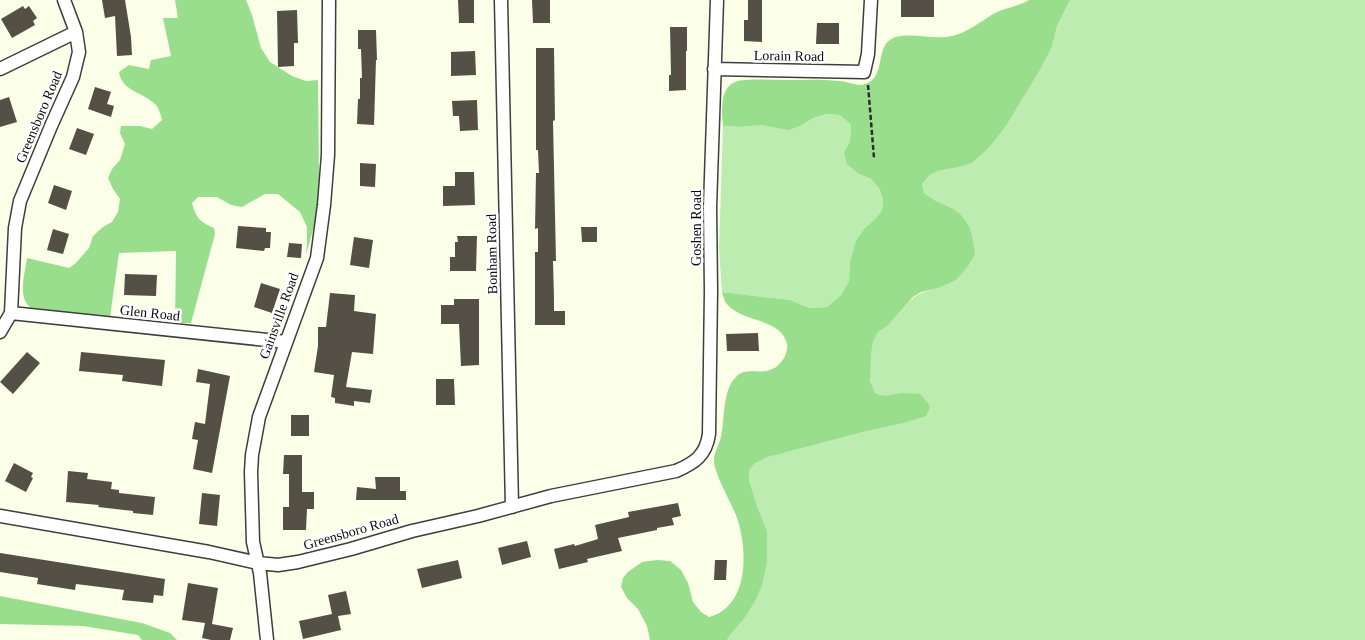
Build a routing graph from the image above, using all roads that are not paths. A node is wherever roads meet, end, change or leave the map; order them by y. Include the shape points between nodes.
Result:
1 (64, 0) edge
2 (329, 0) edge
3 (501, 0) edge
4 (716, 0) edge
5 (870, 0) edge
6 (76, 32) junction
7 (0, 69) edge
8 (714, 69) junction
9 (11, 313) junction
10 (0, 332) edge
11 (286, 342) junction
12 (702, 455) joint
13 (512, 506) junction
14 (0, 516) edge
15 (258, 563) junction
16 (267, 640) edge

1 - 6 street, Greensboro Road
2 - 11 street, Gainsville Road via 328,155 324,205 317,258
3 - 13 street, Bonham Road
4 - 8 street, Goshen Road
5 - 8 street, Lorain Road via 864,72
6 - 7 street
6 - 9 street, Greensboro Road via 79,52 73,77 20,201 15,228
8 - 12 street, Goshen Road via 709,434
9 - 10 street, Greensboro Road
9 - 11 street, Glen Road
11 - 15 street, Gainsville Road via 259,417 252,455 253,530
12 - 13 street, Greensboro Road via 676,471
13 - 15 street, Greensboro Road via 298,562
14 - 15 street, Greensboro Road
15 - 16 street, Gainsville Road

